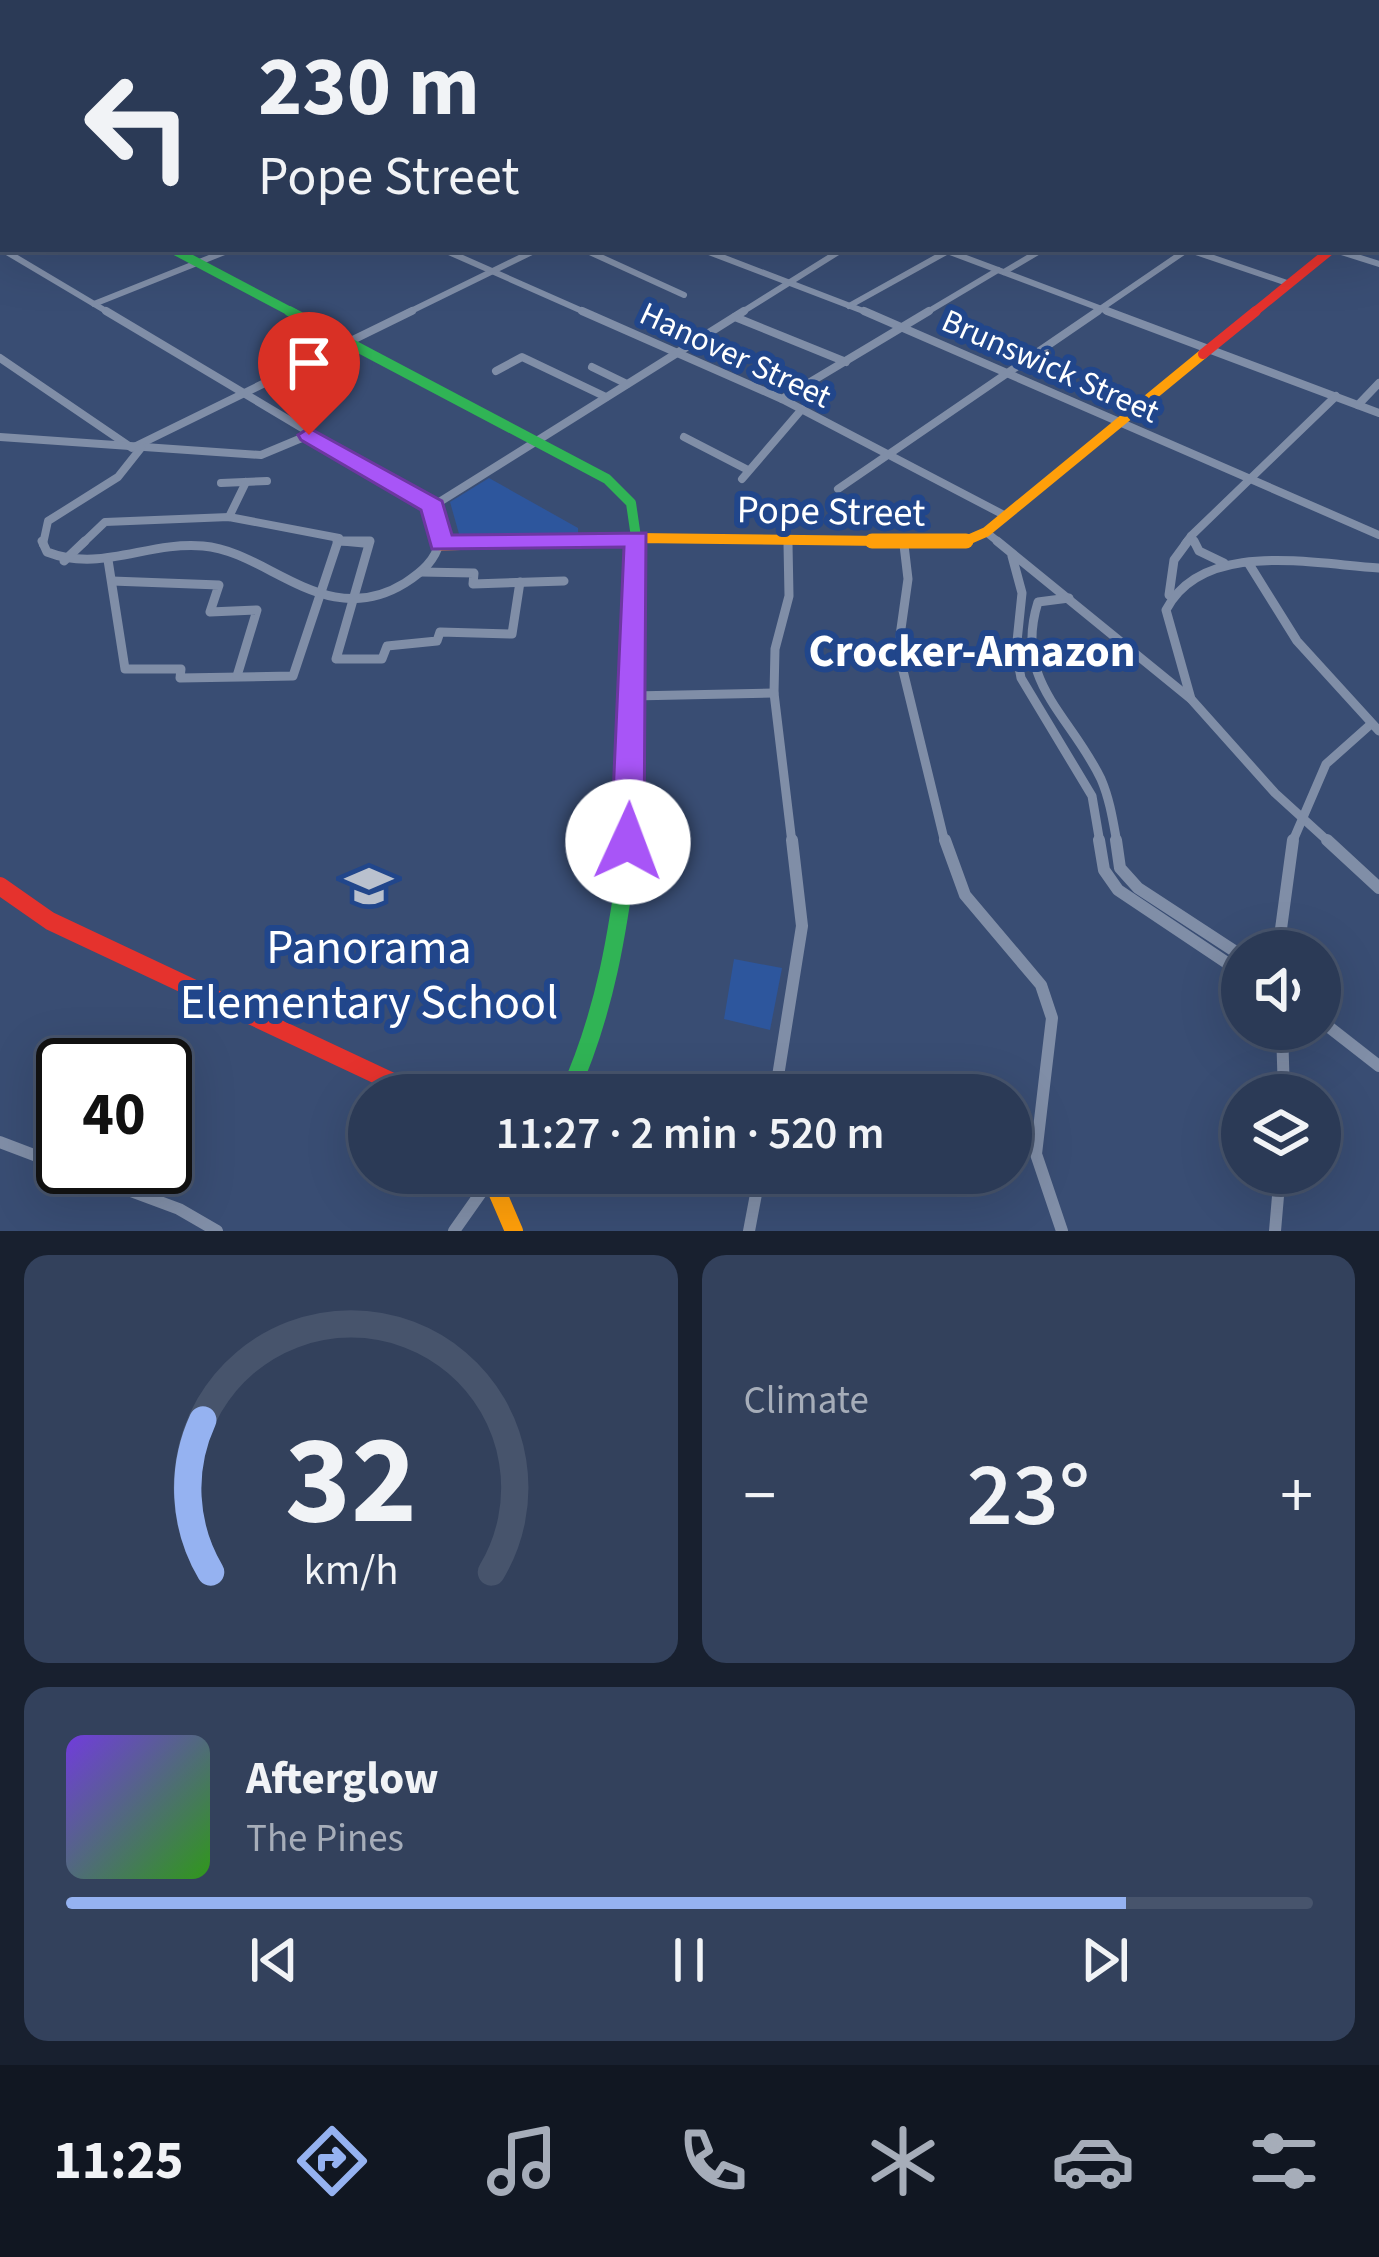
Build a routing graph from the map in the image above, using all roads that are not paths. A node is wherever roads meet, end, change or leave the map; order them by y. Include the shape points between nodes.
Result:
1 (7, 252) edge
2 (178, 252) edge
3 (225, 252) edge
4 (449, 252) edge
5 (532, 252) edge
6 (590, 252) edge
7 (709, 252) edge
8 (838, 252) edge
9 (942, 252) edge
10 (950, 252) edge
11 (1037, 252) edge
12 (1183, 252) edge
13 (1196, 252) edge
14 (1328, 252) edge
15 (1341, 252) edge
16 (198, 263) junction
17 (1379, 264) edge
18 (493, 271) junction
19 (1001, 271) junction
20 (790, 283) junction
21 (1290, 284) junction
22 (684, 295) dead end
23 (94, 304) junction
24 (849, 306) junction
25 (1102, 310) junction
26 (735, 317) junction
27 (903, 326) junction
28 (348, 342) junction
29 (1209, 351) junction
30 (677, 352) junction
31 (0, 358) edge
32 (846, 362) junction
33 (592, 367) dead end
34 (496, 371) dead end
35 (1005, 371) junction
36 (1379, 383) edge
37 (627, 384) junction
38 (242, 394) junction
39 (1336, 396) junction
40 (605, 398) junction
41 (782, 399) junction
42 (1358, 404) junction
43 (802, 410) junction
44 (1379, 412) edge
45 (1119, 422) junction
46 (309, 435) junction
47 (0, 436) edge
48 (684, 437) dead end
49 (535, 441) junction
50 (137, 448) junction
51 (886, 453) junction
52 (1250, 479) junction
53 (267, 481) dead end
54 (246, 482) junction
55 (221, 483) dead end
56 (838, 489) dead end
57 (433, 506) junction
58 (1004, 515) junction
59 (230, 517) junction
60 (986, 532) junction
61 (1379, 535) edge
62 (1191, 536) junction
63 (637, 538) junction
64 (337, 541) junction
65 (441, 543) junction
66 (788, 544) junction
67 (904, 545) junction
68 (1010, 550) junction
69 (108, 560) junction
70 (64, 562) junction
71 (1224, 563) junction
72 (1250, 564) junction
73 (1379, 568) edge
74 (421, 572) junction
75 (112, 581) junction
76 (564, 581) dead end
77 (520, 582) junction
78 (317, 593) junction
79 (1169, 595) junction
80 (1069, 598) junction
81 (353, 599) junction
82 (237, 676) junction
83 (774, 693) junction
84 (633, 696) junction
85 (1191, 699) junction
86 (1375, 727) edge
87 (1300, 818) junction
88 (0, 886) edge
89 (1379, 888) edge
90 (1279, 930) edge
91 (1221, 942) edge
92 (1221, 959) edge
93 (1341, 1036) edge
94 (1379, 1066) edge
95 (375, 1074) edge
96 (580, 1074) edge
97 (778, 1074) edge
98 (0, 1142) edge
99 (36, 1156) edge
100 (138, 1194) edge
101 (479, 1194) edge
102 (500, 1194) edge
103 (756, 1194) edge
104 (1278, 1194) edge
105 (217, 1231) edge
106 (454, 1231) edge
107 (514, 1231) edge
108 (749, 1231) edge
109 (1062, 1231) edge
110 (1275, 1231) edge

1 - 23 street
2 - 16 main road
3 - 16 street
4 - 18 street, Hanover Street
5 - 18 street
6 - 22 street
7 - 20 street, Brunswick Street
8 - 20 street
9 - 24 street
10 - 19 street
11 - 19 street
12 - 25 street
13 - 21 street
14 - 21 main road
15 - 17 street
16 - 23 street
16 - 28 main road
18 - 28 street
18 - 30 street, Hanover Street
19 - 25 street
19 - 27 street
20 - 24 street, Brunswick Street
20 - 26 street
21 - 29 main road
23 - 38 street
24 - 27 street, Brunswick Street
25 - 29 street
25 - 35 street
26 - 30 street
26 - 32 street
27 - 32 street
27 - 35 street, Brunswick Street
28 - 38 street
28 - 49 main road
29 - 39 street
29 - 45 main road
30 - 37 street
30 - 41 street, Hanover Street
31 - 50 street
32 - 41 street
33 - 37 street
34 - 40 street via 522,357
35 - 45 street, Brunswick Street
35 - 51 street
36 - 42 street
37 - 40 street
38 - 46 street
38 - 50 street
39 - 42 street
39 - 52 street
40 - 49 street
41 - 43 street, Hanover Street
42 - 44 street
43 - 48 street via 745,475
43 - 51 street, Hanover Street
45 - 52 street, Brunswick Street
45 - 58 main road
46 - 50 street via 261,455
46 - 57 street
47 - 50 street
49 - 57 street
49 - 63 main road via 622,491 637,517
50 - 70 street via 118,477 48,521 41,538
51 - 56 street
51 - 58 street, Hanover Street
52 - 61 street, Brunswick Street
52 - 62 street
53 - 54 street
54 - 55 street
54 - 59 street
57 - 65 street
58 - 60 main road
59 - 64 street
59 - 70 street via 105,522
60 - 67 main road, Pope Street via 944,546
60 - 68 street
62 - 71 street via 1199,551
62 - 79 street via 1174,560
63 - 65 main road, Pope Street
63 - 66 main road, Pope Street
63 - 84 main road
64 - 78 street
64 - 81 street via 370,541
65 - 74 street
66 - 67 main road, Pope Street
66 - 83 street
67 - 109 street via 898,650 945,842 965,895 1042,986 1052,1018 1036,1154
68 - 80 street
68 - 92 street via 1022,593 1021,678 1092,796 1103,870 1118,890
69 - 70 street
69 - 75 street
69 - 78 street via 171,544 212,546
71 - 72 street
71 - 79 street
72 - 73 street
72 - 86 street via 1297,641
74 - 77 street via 474,573 473,584
74 - 81 street via 384,594
75 - 82 street via 124,669
75 - 82 street via 219,584 210,612 257,610
76 - 77 street
77 - 81 street via 512,634 440,632 437,640 387,646 382,659 336,659
78 - 81 street
78 - 82 street via 293,676
79 - 85 street via 1166,610
80 - 85 street
80 - 91 street via 1038,602 1029,631 1036,677 1100,778 1120,868
83 - 84 street
83 - 97 street via 802,926
84 - 96 main road via 626,889 612,990
85 - 87 street
86 - 87 street via 1345,742
87 - 89 street
87 - 90 street
88 - 95 main road via 50,921
93 - 94 street
98 - 99 street
100 - 105 street
101 - 106 street
102 - 107 main road
103 - 108 street
104 - 110 street

